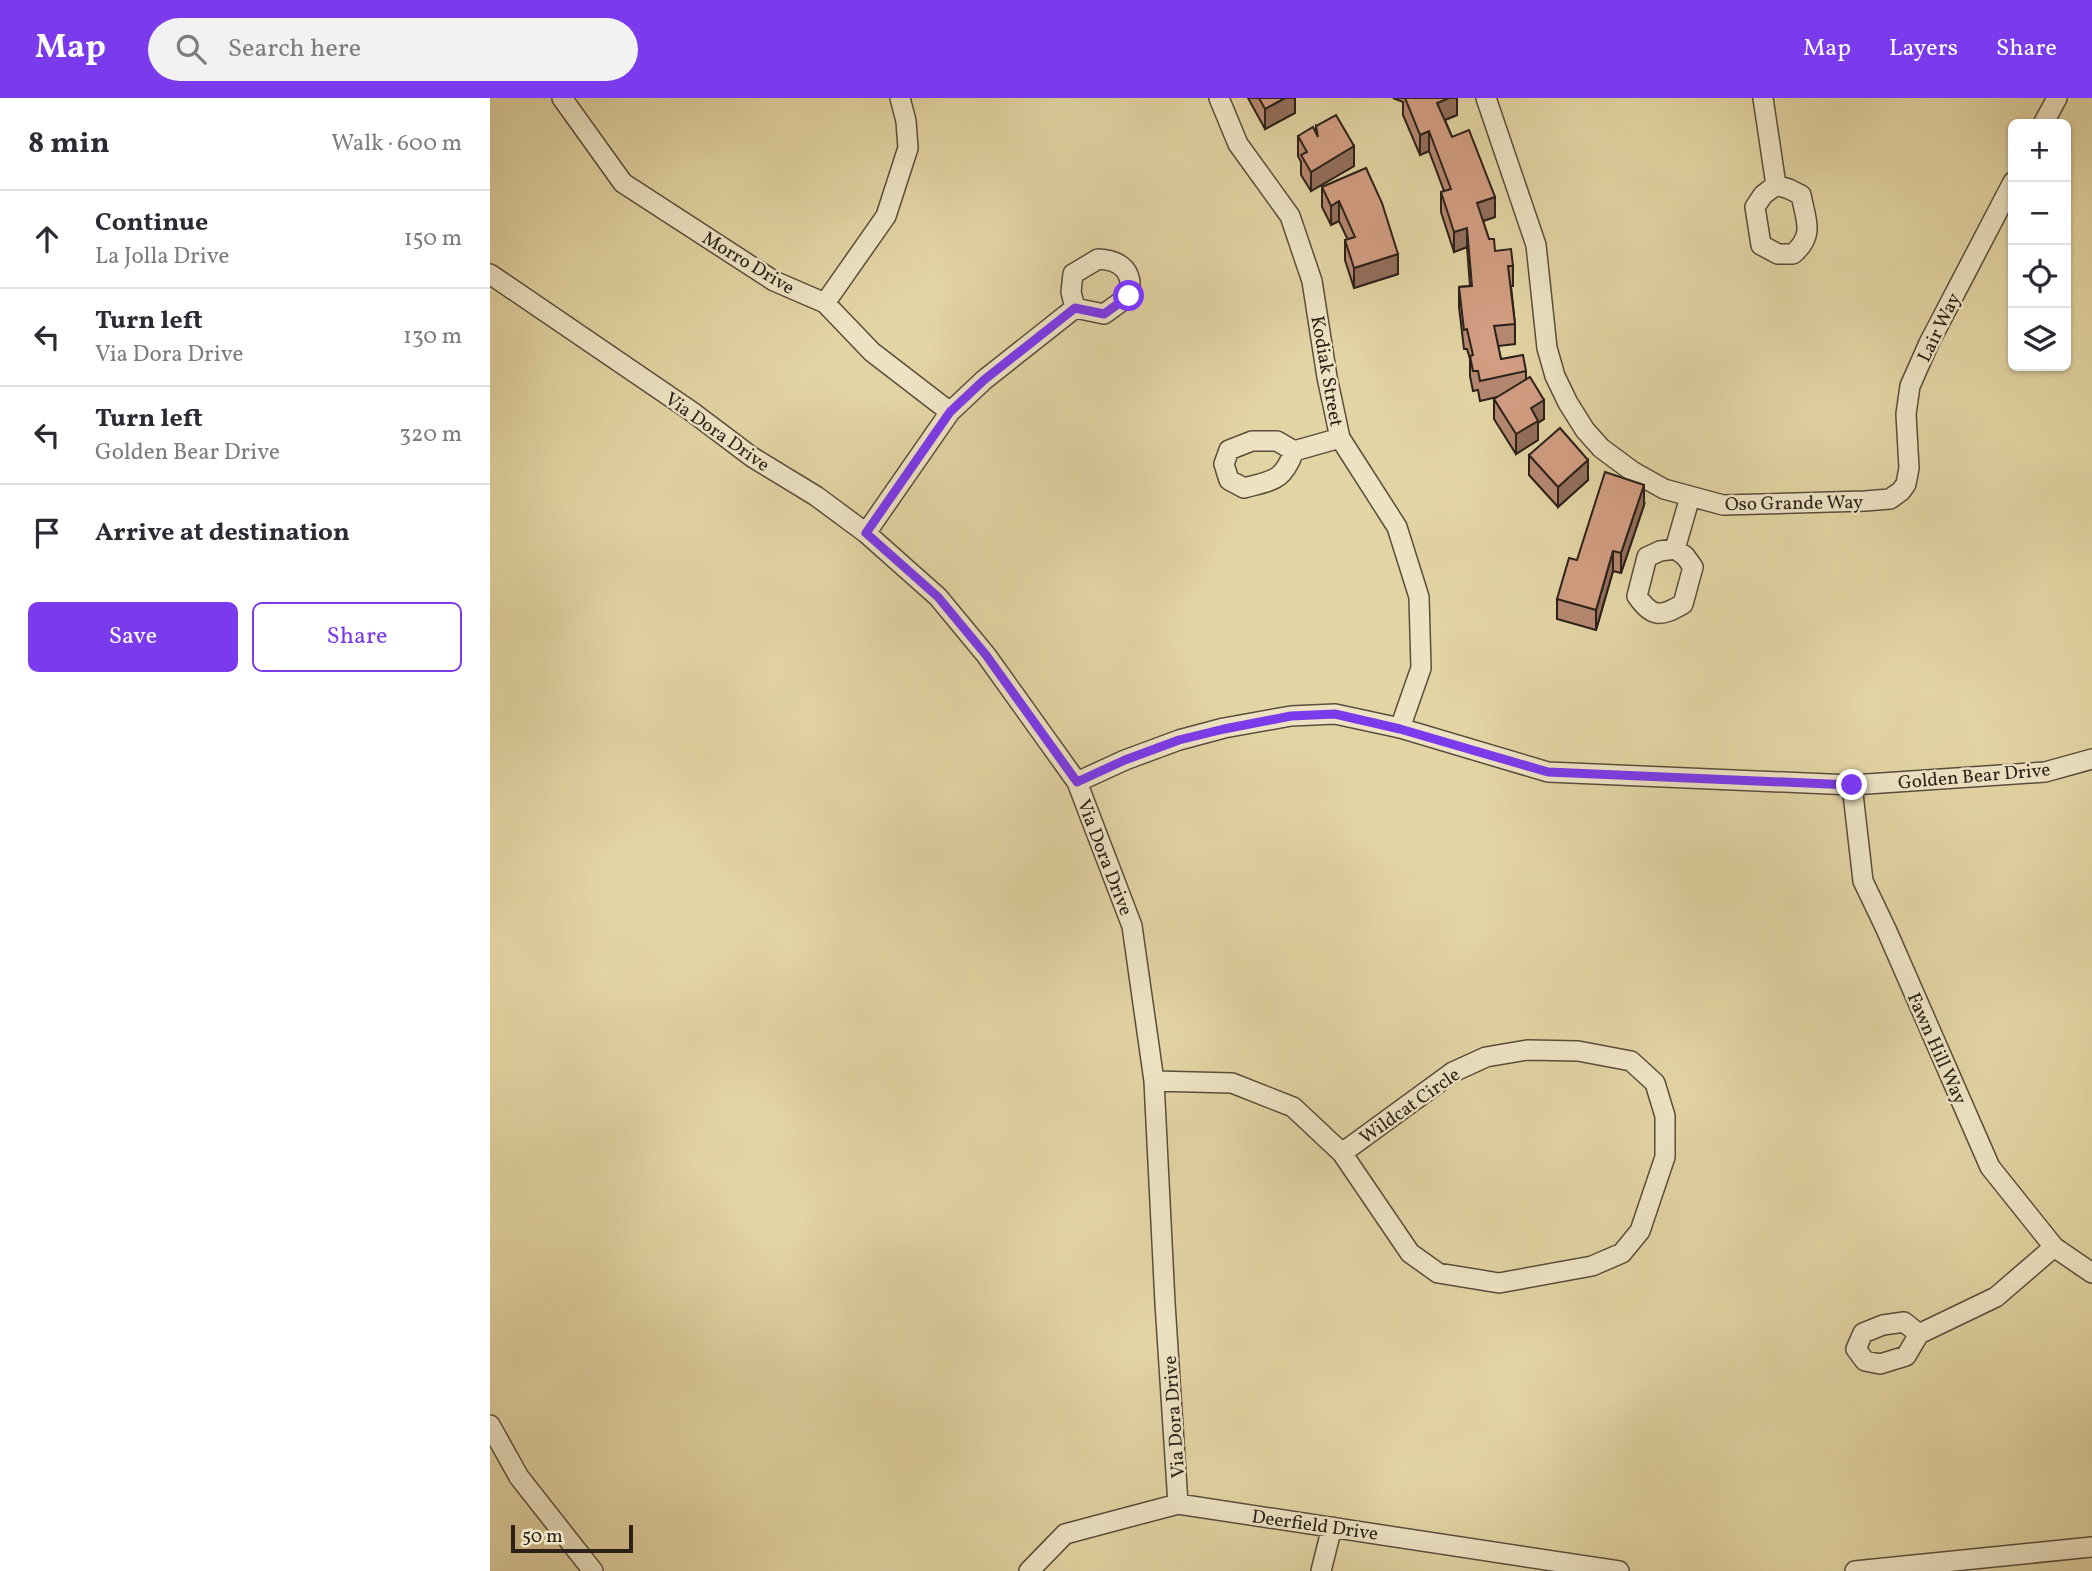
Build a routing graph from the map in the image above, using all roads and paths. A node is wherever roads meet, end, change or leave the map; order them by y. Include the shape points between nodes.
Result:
1 (562, 98) edge
2 (900, 98) edge
3 (1220, 98) edge
4 (1486, 98) edge
5 (1763, 98) edge
6 (2057, 98) edge
7 (2046, 119) edge
8 (1776, 185) dead end
9 (2008, 192) edge
10 (490, 274) edge
11 (825, 303) junction
12 (1075, 308) dead end
13 (950, 412) junction
14 (1340, 438) junction
15 (1294, 451) dead end
16 (1906, 484) joint
17 (1690, 497) junction
18 (866, 533) junction
19 (1675, 550) dead end
20 (1400, 729) junction
21 (2092, 759) edge
22 (1077, 782) junction
23 (1852, 785) junction
24 (1154, 1081) junction
25 (1342, 1153) junction
26 (2054, 1247) junction
27 (2092, 1273) edge
28 (1919, 1334) dead end
29 (490, 1425) edge
30 (1178, 1504) junction
31 (1332, 1527) junction
32 (2092, 1547) edge
33 (593, 1571) edge
34 (1029, 1571) edge
35 (1321, 1571) edge
36 (1619, 1571) edge
37 (1855, 1571) edge

1 - 11 street, Morro Drive via 623,183 774,281
2 - 11 street via 908,148 886,216
3 - 14 street, Kodiak Street via 1238,144 1290,216 1312,281
4 - 17 street, Oso Grande Way via 1536,245 1548,348 1568,403 1601,448 1664,489
5 - 8 street
6 - 7 street
9 - 16 street, Lair Way via 1910,386
10 - 18 street, Via Dora Drive
11 - 13 street, Morro Drive via 872,352
12 - 13 street
13 - 18 street
14 - 15 street
14 - 20 street, Kodiak Street via 1396,527 1419,597 1421,667
16 - 17 street, Oso Grande Way via 1890,499 1865,501 1743,506
17 - 19 street
18 - 22 street, Via Dora Drive via 938,597 986,655
20 - 22 street, Golden Bear Drive via 1335,714 1291,716 1179,740
20 - 23 street, Golden Bear Drive via 1548,772
21 - 23 street, Golden Bear Drive via 2045,772
22 - 24 street, Via Dora Drive via 1132,926
23 - 26 street, Fawn Hill Way via 1863,881 1990,1167
24 - 25 street, Wildcat Circle via 1232,1083 1293,1107
24 - 30 street, Via Dora Drive
25 - 25 street, Wildcat Circle via 1410,1253 1438,1273 1499,1283 1592,1266 1622,1253 1640,1231 1665,1157 1665,1116 1655,1083 1631,1061 1577,1051 1527,1049 1486,1057 1453,1072
26 - 27 street, Fawn Hill Way
26 - 28 street via 1996,1297
29 - 33 street via 519,1477
30 - 31 street, Deerfield Drive
30 - 34 street, Deerfield Drive via 1065,1534
31 - 35 street
31 - 36 street, Deerfield Drive
32 - 37 street

